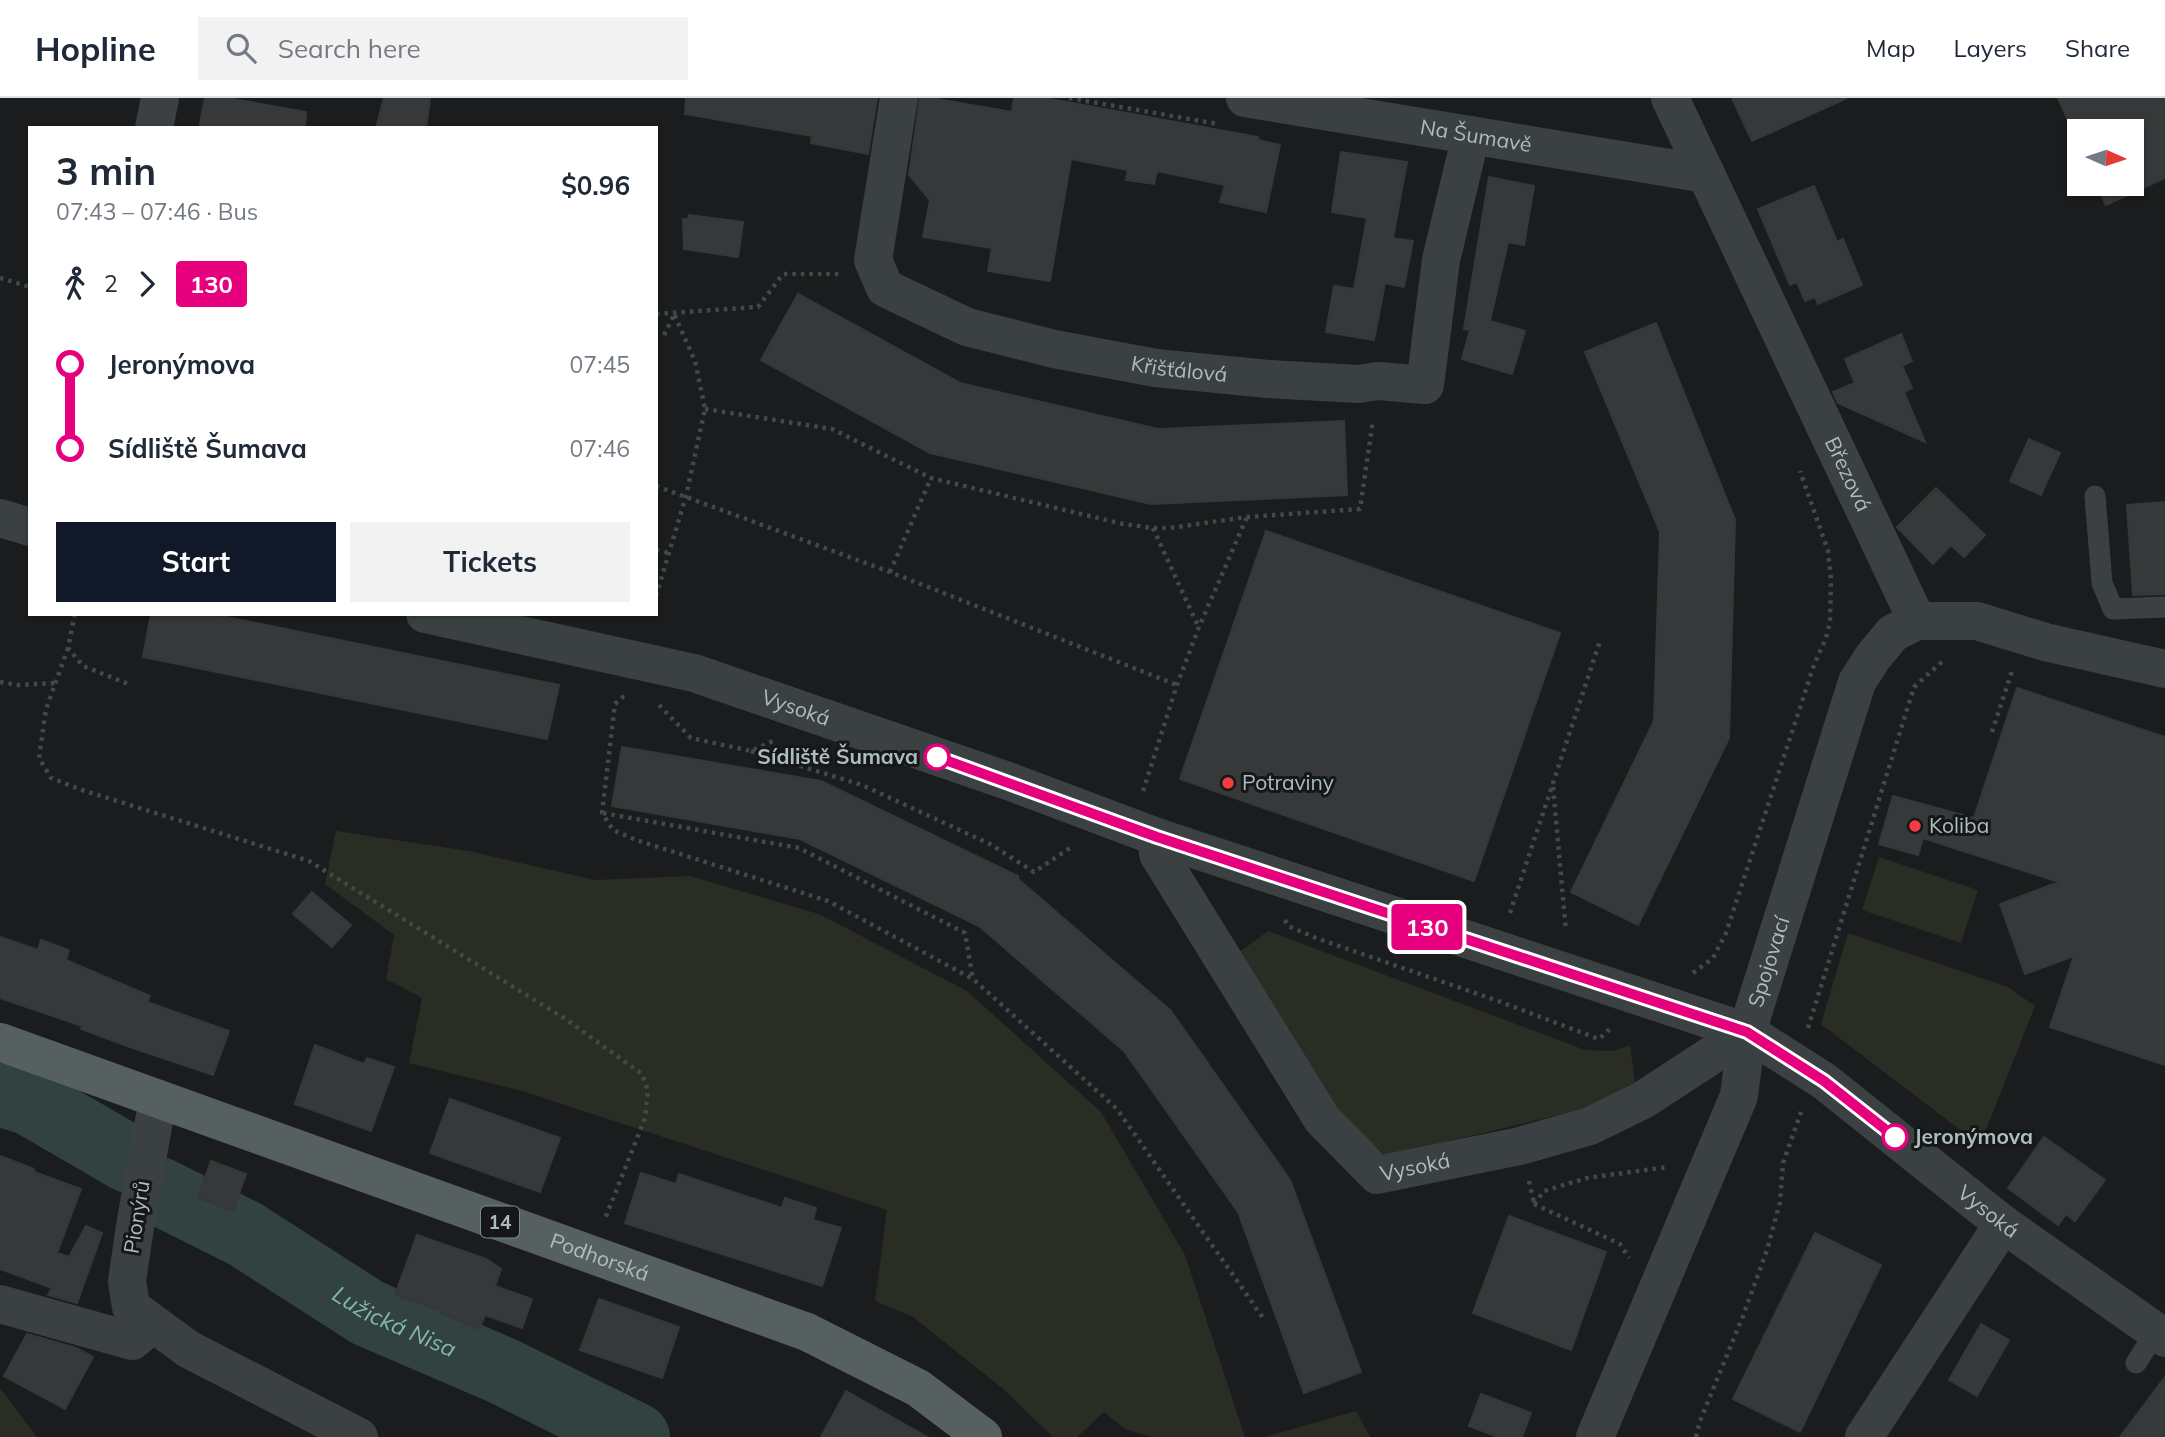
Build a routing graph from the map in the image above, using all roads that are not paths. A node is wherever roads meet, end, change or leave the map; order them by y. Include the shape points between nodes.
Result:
1 (160, 98) edge
2 (899, 98) edge
3 (1245, 98) edge
4 (1671, 98) edge
5 (154, 126) edge
6 (1471, 135) junction
7 (1706, 174) junction
8 (2095, 496) dead end
9 (0, 518) edge
10 (28, 526) edge
11 (2165, 607) edge
12 (434, 616) edge
13 (1917, 621) junction
14 (2165, 668) edge
15 (1144, 832) junction
16 (1747, 1032) junction
17 (0, 1042) edge
18 (158, 1099) junction
19 (2003, 1224) junction
20 (0, 1304) edge
21 (153, 1324) junction
22 (2161, 1335) edge
23 (2136, 1363) dead end
24 (359, 1437) edge
25 (983, 1437) edge
26 (1595, 1437) edge
27 (1864, 1437) edge

1 - 5 street
2 - 6 street, Křišťálová via 873,260 885,288 967,327 1054,349 1156,368 1358,384 1425,385 1441,260
3 - 6 street, Na Šumavě
4 - 7 street, Březová
6 - 7 street, Na Šumavě
7 - 13 street, Březová
8 - 11 lane via 2102,583 2113,609
9 - 10 street
12 - 15 street, Vysoká via 694,673
13 - 14 street via 1977,621 2045,642
13 - 16 street, Spojovací via 1893,633 1857,682
15 - 16 street, Vysoká
15 - 16 street, Vysoká via 1322,1119 1377,1175 1520,1146 1590,1126 1643,1100
16 - 19 street, Vysoká via 1824,1081
16 - 26 street, Spojovací via 1739,1096
17 - 18 main road, Podhorská / 14
18 - 21 street, Pionýrů via 127,1282 131,1307
18 - 25 main road, Podhorská / 14 via 807,1332 918,1388
19 - 22 street, Vysoká
19 - 27 street
20 - 21 street via 132,1341
21 - 24 street, Pionýrů via 188,1349
22 - 23 lane

